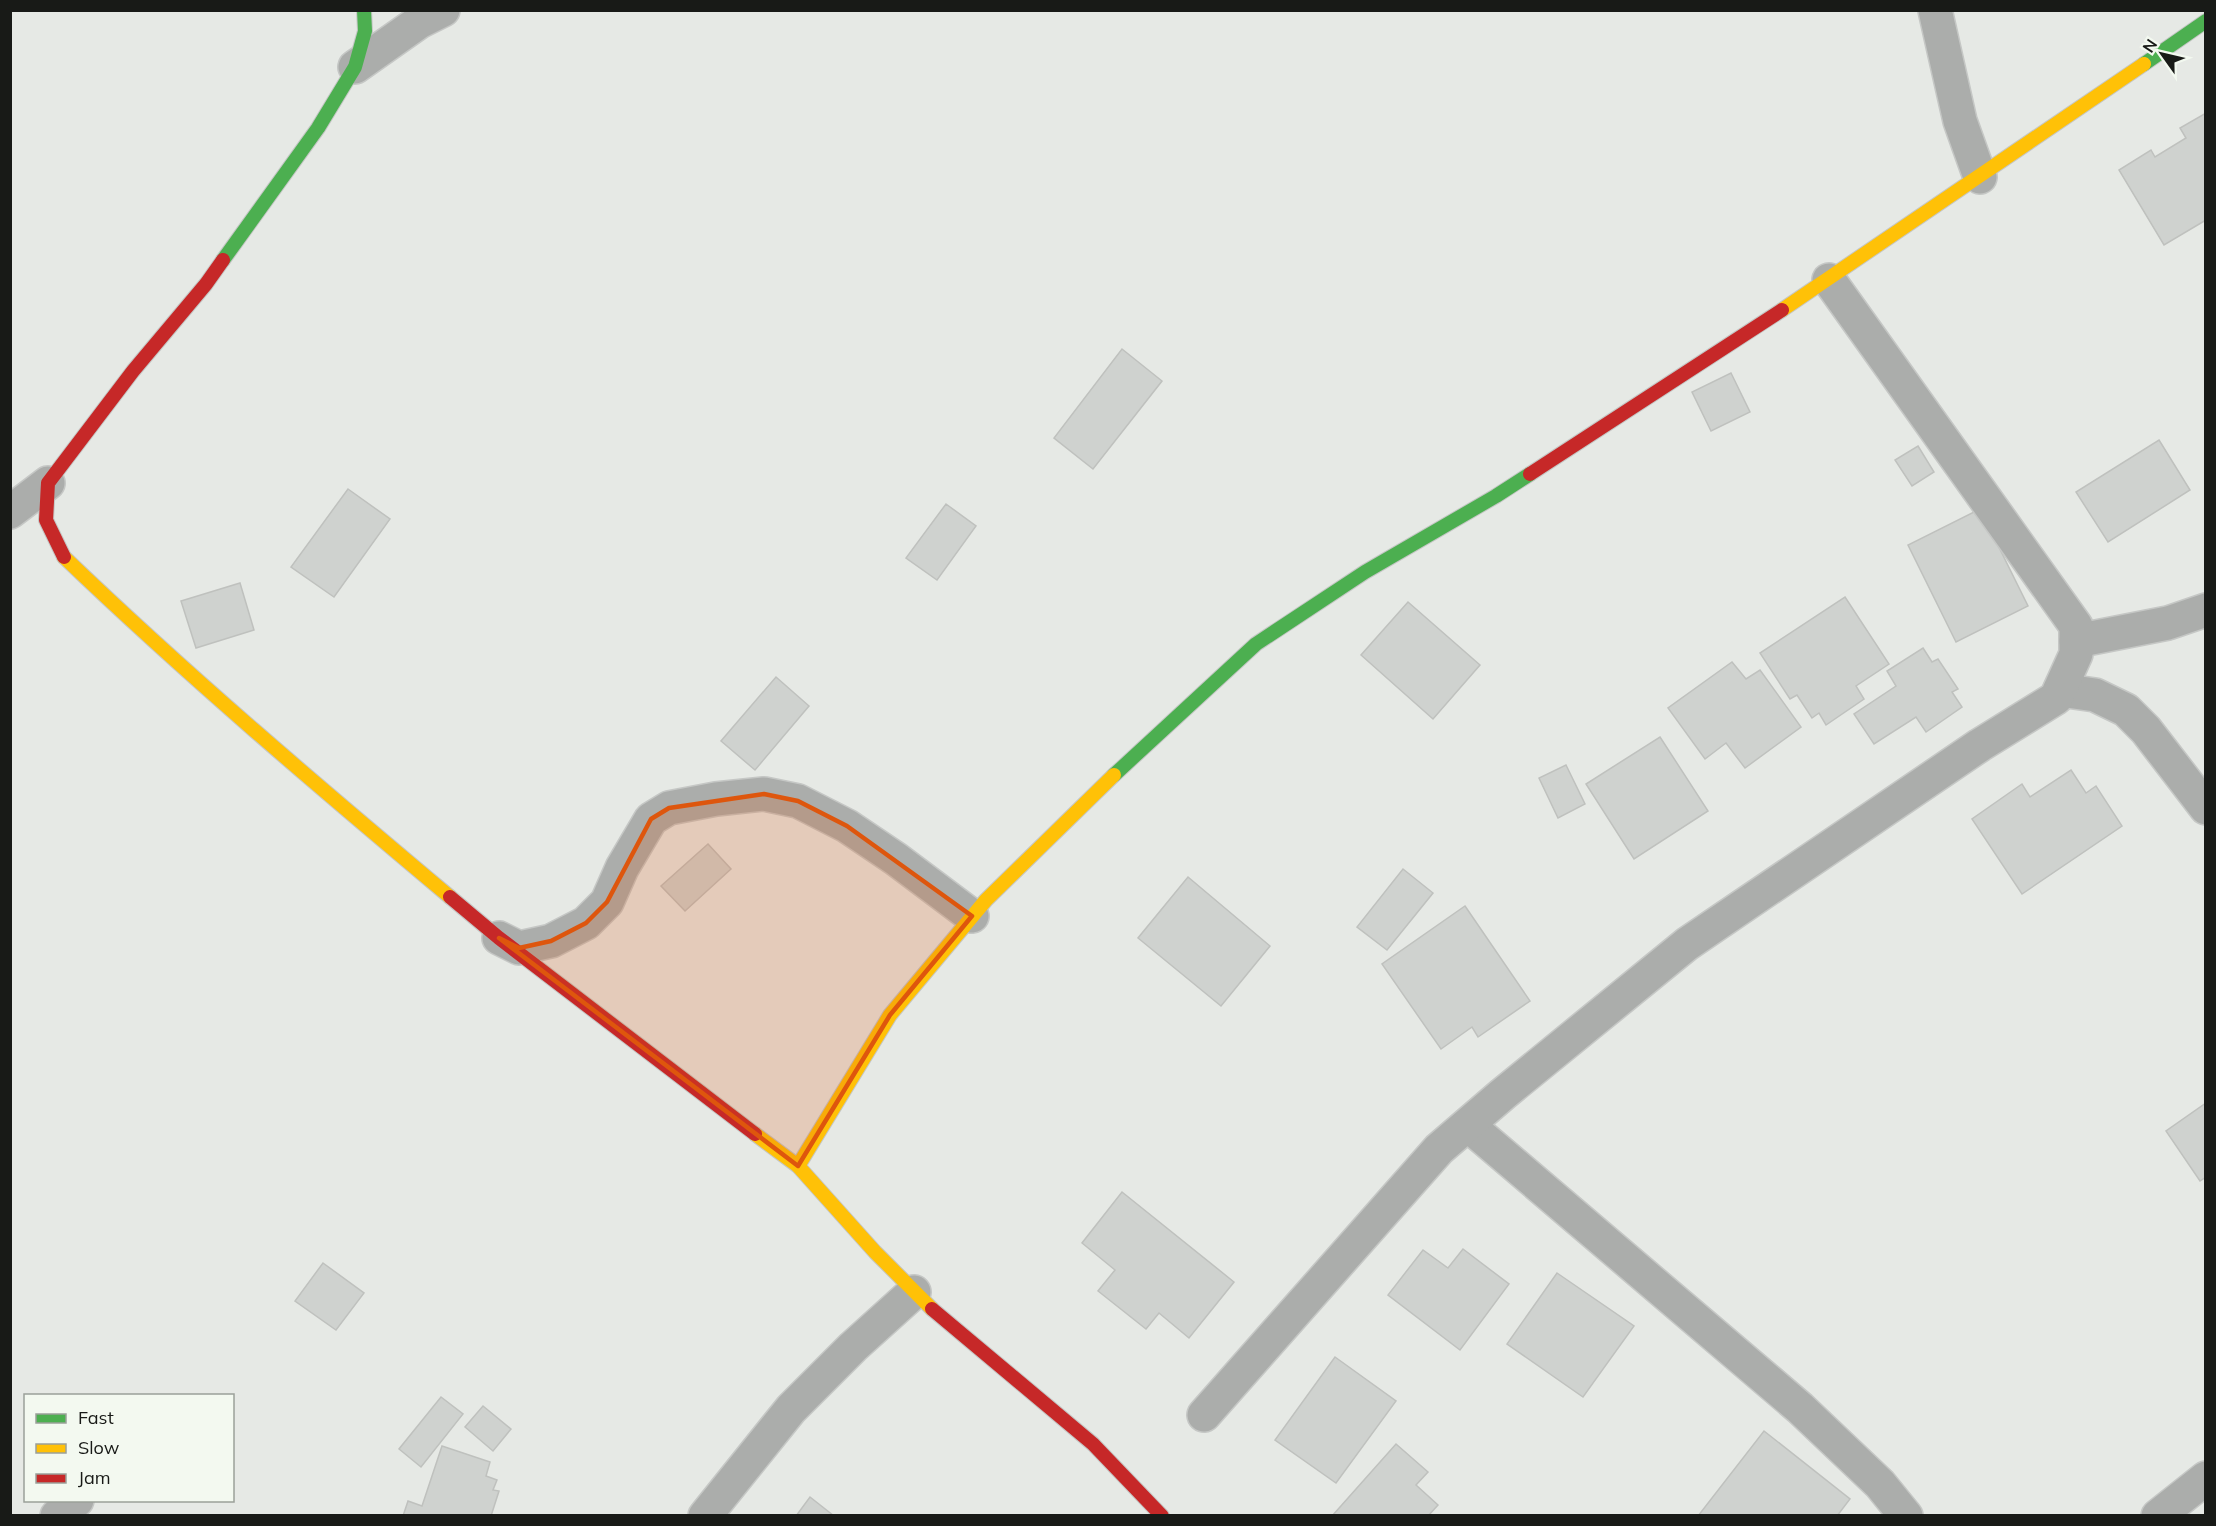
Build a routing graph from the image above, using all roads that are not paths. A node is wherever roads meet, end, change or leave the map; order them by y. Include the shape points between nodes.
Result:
1 (364, 10) edge
2 (443, 10) edge
3 (1935, 10) edge
4 (2205, 22) edge
5 (355, 67) junction
6 (1980, 177) junction
7 (1829, 280) junction
8 (48, 483) junction
9 (10, 512) edge
10 (2205, 610) edge
11 (2076, 641) junction
12 (2060, 690) junction
13 (2205, 808) edge
14 (972, 916) junction
15 (499, 938) junction
16 (1468, 1125) junction
17 (798, 1166) junction
18 (914, 1292) junction
19 (1204, 1415) dead end
20 (2205, 1478) edge
21 (74, 1502) edge
22 (57, 1515) edge
23 (705, 1515) edge
24 (1162, 1515) edge
25 (1905, 1515) edge
26 (2158, 1515) edge

1 - 5 street via 365,31
2 - 5 street
3 - 6 street via 1960,121
4 - 6 street
5 - 8 street via 318,128 206,284
6 - 7 street
7 - 11 street via 2076,626
7 - 14 street via 1496,496 1365,572 1256,644
8 - 9 street
8 - 15 street via 46,520 63,556 271,746
10 - 11 street via 2169,623
11 - 12 street via 2076,654
12 - 13 street via 2096,695 2126,710 2146,730
12 - 16 street via 2056,698 1980,745 1688,944
14 - 15 street via 847,826 798,801 764,794 669,808 651,819 607,902 586,923 551,941 519,948
14 - 17 street via 891,1015
15 - 17 street
16 - 19 street via 1439,1149
16 - 25 street via 1800,1408 1880,1484
17 - 18 street
18 - 23 street via 791,1409
18 - 24 street via 1092,1444
20 - 26 street
21 - 22 street

